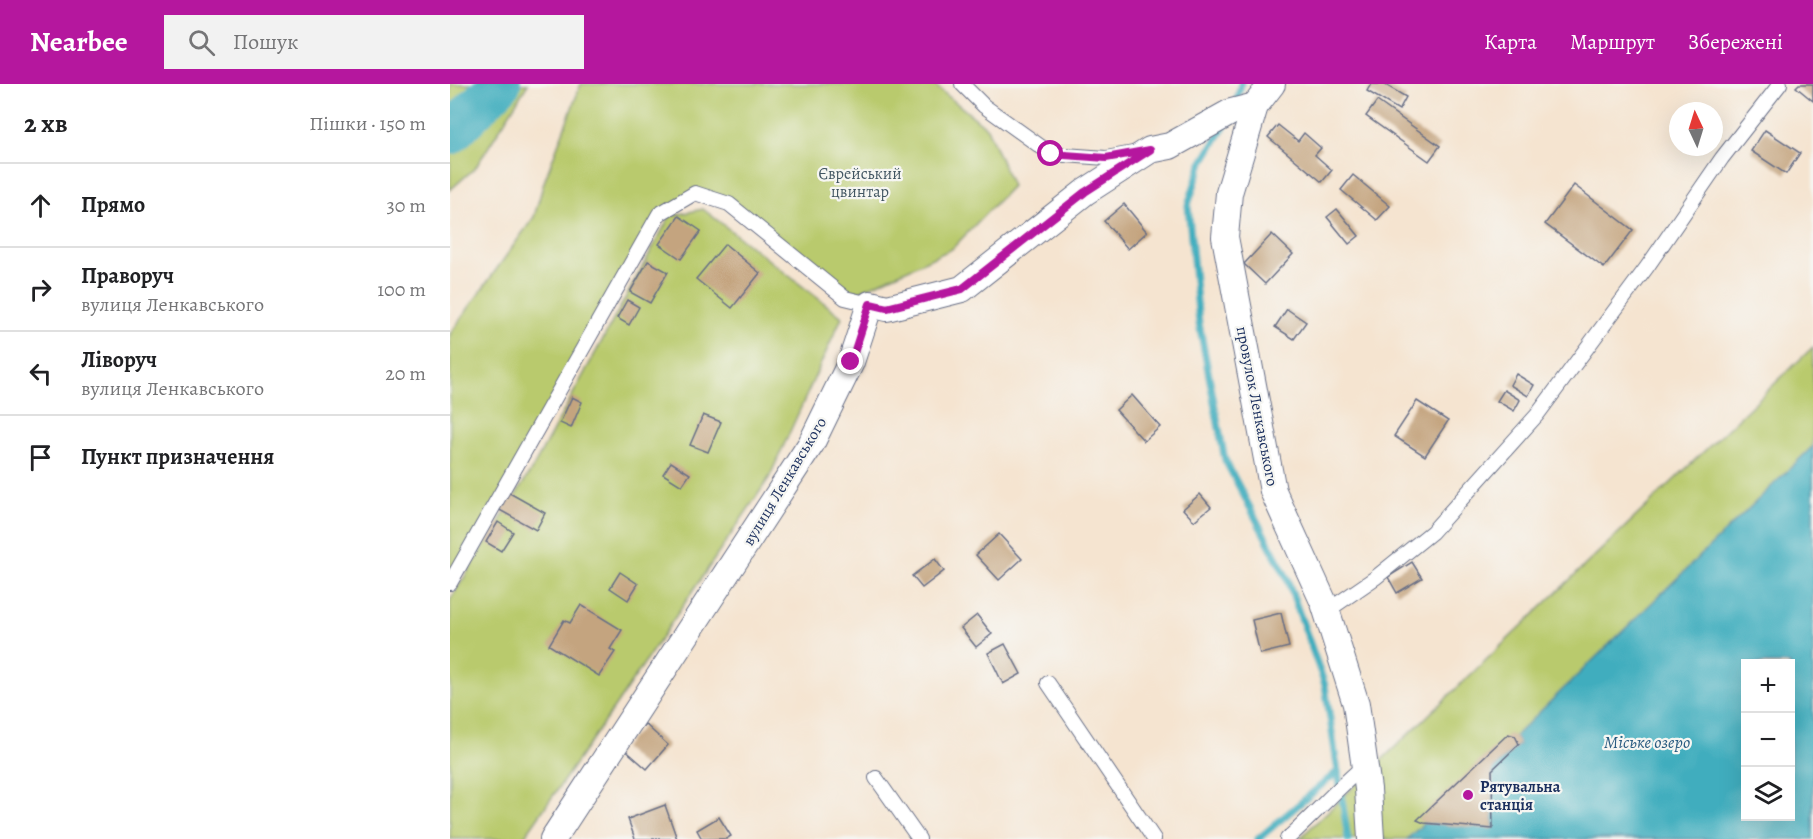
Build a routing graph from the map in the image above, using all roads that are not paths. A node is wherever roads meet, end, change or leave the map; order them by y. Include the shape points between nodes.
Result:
1 (962, 84) edge
2 (1272, 84) edge
3 (1780, 84) edge
4 (1256, 106) junction
5 (1150, 150) junction
6 (870, 304) junction
7 (450, 584) edge
8 (1327, 611) junction
9 (1048, 683) dead end
10 (1365, 765) junction
11 (876, 778) dead end
12 (553, 839) edge
13 (919, 839) edge
14 (1154, 839) edge
15 (1287, 839) edge
16 (1371, 839) edge

1 - 5 lane via 984,106 1051,154 1106,158
2 - 4 street, провулок Ленкавського
3 - 8 lane via 1537,415 1432,532
4 - 5 street via 1231,112 1170,146
4 - 8 street, провулок Ленкавського via 1228,193 1225,237 1273,491
5 - 6 street via 1085,192 962,289 887,308
6 - 7 lane via 845,298 729,204 695,193 658,214
6 - 12 street, вулиця Ленкавського via 851,362 811,444
8 - 10 street, провулок Ленкавського via 1356,704
9 - 14 lane
10 - 15 lane
10 - 16 street, провулок Ленкавського
11 - 13 lane

